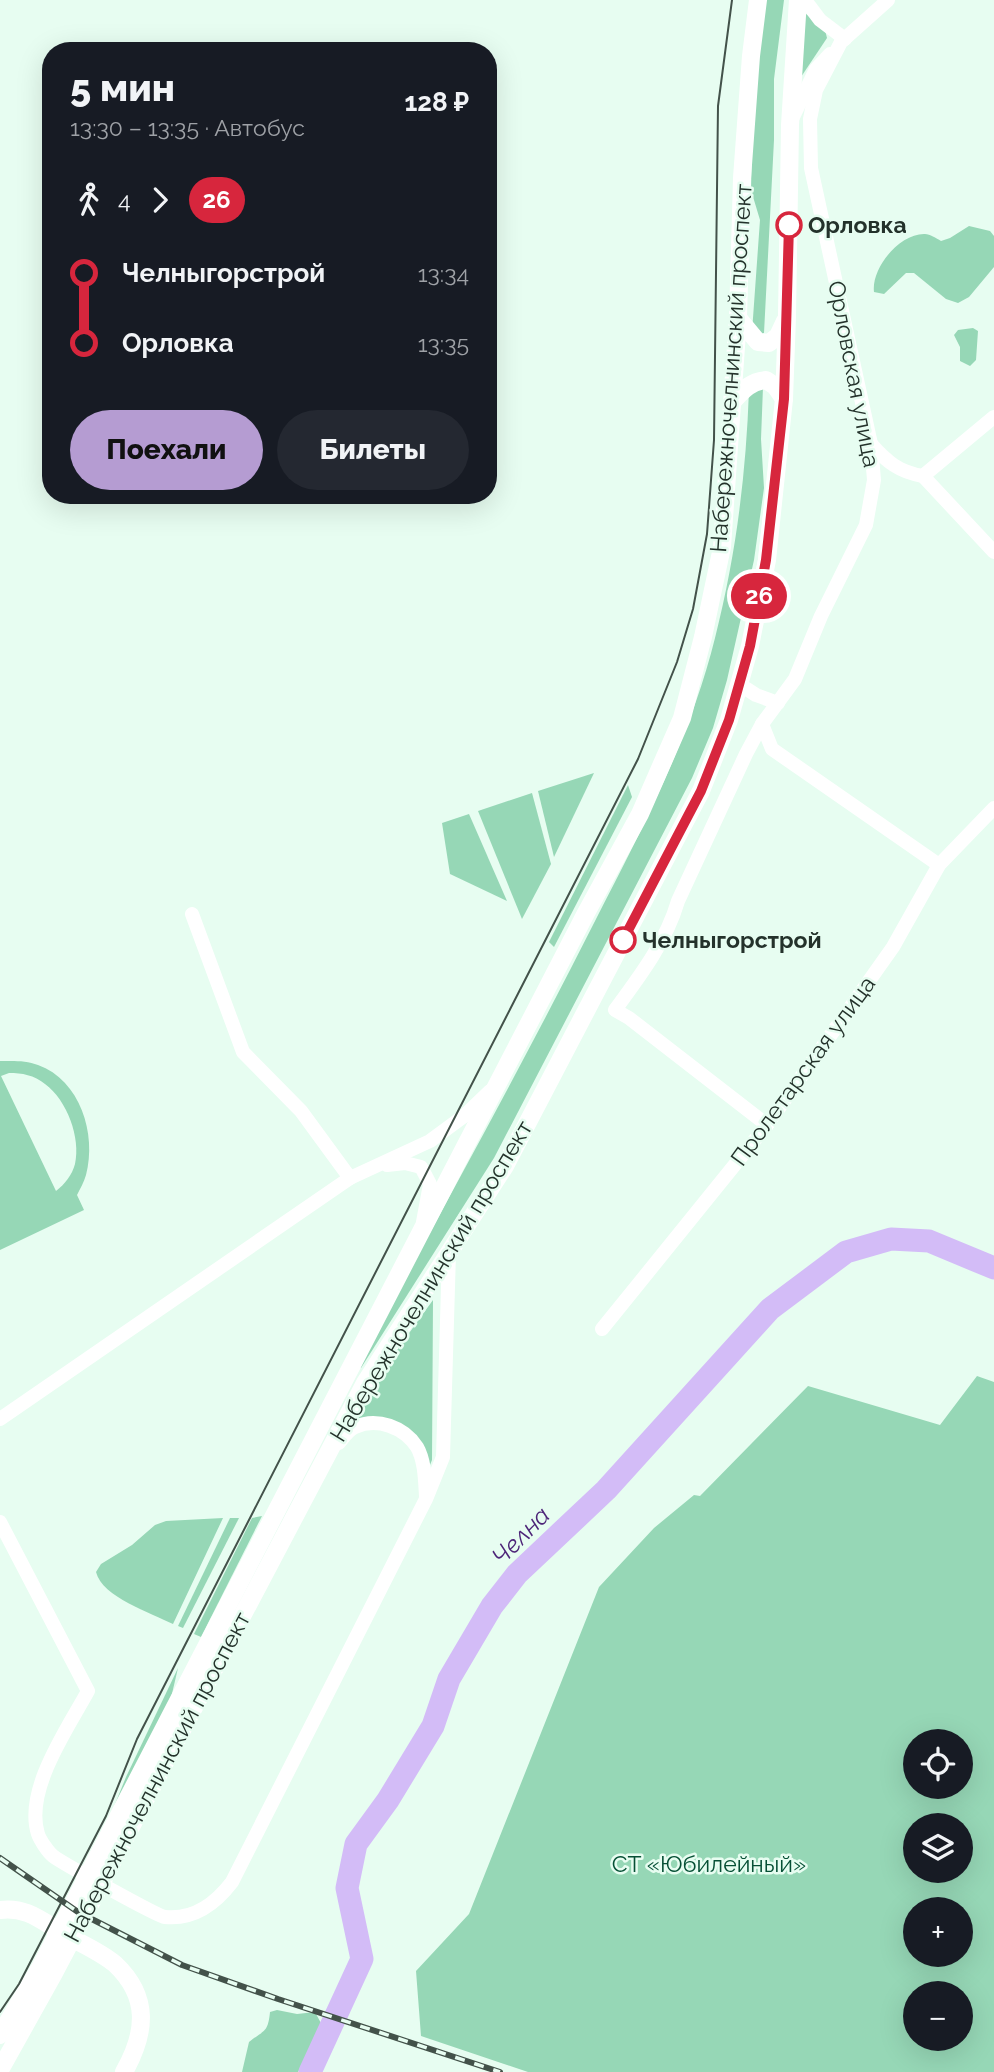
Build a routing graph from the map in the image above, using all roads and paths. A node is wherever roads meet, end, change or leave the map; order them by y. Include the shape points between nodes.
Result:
1 (758, 0) edge
2 (798, 0) edge
3 (805, 0) edge
4 (888, 0) edge
5 (843, 41) junction
6 (790, 125) junction
7 (788, 317) junction
8 (738, 318) junction
9 (784, 399) junction
10 (733, 401) junction
11 (994, 417) edge
12 (871, 444) junction
13 (923, 476) junction
14 (994, 552) edge
15 (739, 684) junction
16 (778, 703) junction
17 (762, 724) junction
18 (994, 808) edge
19 (939, 865) junction
20 (192, 914) dead end
21 (497, 1086) junction
22 (767, 1125) junction
23 (375, 1167) junction
24 (350, 1178) junction
25 (421, 1230) junction
26 (449, 1253) junction
27 (602, 1329) dead end
28 (0, 1419) edge
29 (321, 1462) junction
30 (426, 1499) junction
31 (0, 1522) edge
32 (111, 1848) junction
33 (0, 1910) edge
34 (48, 1969) junction
35 (0, 2035) edge
36 (0, 2070) edge
37 (124, 2072) edge

1 - 8 main road, Набережночелнинский проспект via 742,178
2 - 6 main road, Набережночелнинский проспект
3 - 5 street
4 - 5 street, Орловская улица
5 - 6 street via 816,69
5 - 12 street, Орловская улица via 816,90 810,119 811,168
6 - 7 main road, Набережночелнинский проспект
7 - 8 main road via 769,343 758,342
7 - 9 main road, Набережночелнинский проспект
8 - 10 main road, Набережночелнинский проспект
9 - 10 main road via 766,380 747,386
9 - 15 main road, Набережночелнинский проспект via 766,560
10 - 21 main road, Набережночелнинский проспект via 722,547 682,719 640,814
11 - 13 street
12 - 13 street via 887,463
12 - 16 street, Орловская улица via 874,480 866,525 795,679
13 - 14 street
15 - 16 street
15 - 26 main road, Набережночелнинский проспект via 701,791 505,1166
16 - 17 street, Орловская улица
17 - 19 street via 772,749
17 - 22 street, Орловская улица via 673,919 615,1010
18 - 19 street, Пролетарская улица
19 - 22 street, Пролетарская улица via 893,947
20 - 24 street via 243,1052 300,1111
21 - 23 street via 430,1141
21 - 25 main road, Набережночелнинский проспект
22 - 27 street, Пролетарская улица
23 - 24 street
23 - 25 street via 405,1163 421,1167 430,1184
24 - 28 street
25 - 32 main road, Набережночелнинский проспект
26 - 29 main road, Набережночелнинский проспект via 365,1383
26 - 30 street via 443,1457
29 - 30 street via 352,1428 375,1422 399,1429 417,1448
29 - 32 main road, Набережночелнинский проспект
30 - 31 street via 232,1882 217,1902 192,1914 164,1917 51,1855 38,1833 36,1806 44,1774 88,1691
32 - 34 main road, Набережночелнинский проспект
33 - 37 main road via 22,1910 113,1963 134,1984 142,2014 136,2052
34 - 35 main road, Набережночелнинский проспект
34 - 36 main road, Набережночелнинский проспект

